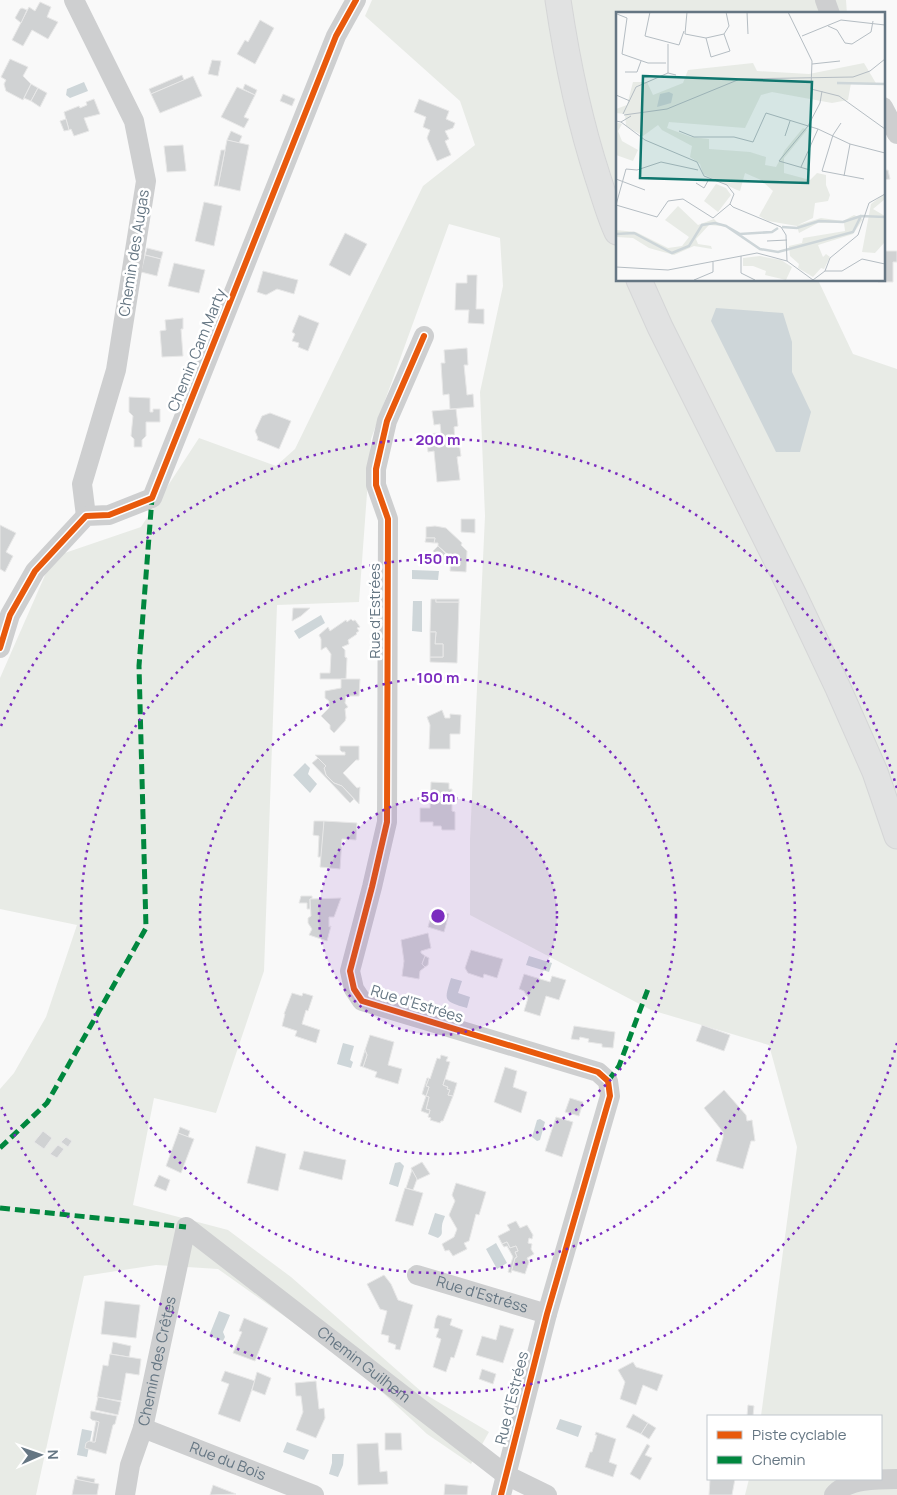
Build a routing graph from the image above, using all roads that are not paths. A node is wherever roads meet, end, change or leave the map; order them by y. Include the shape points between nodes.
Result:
1 (74, 0) edge
2 (356, 0) edge
3 (558, 0) edge
4 (825, 0) edge
5 (829, 12) edge
6 (884, 109) edge
7 (897, 134) edge
8 (616, 230) edge
9 (639, 281) edge
10 (424, 336) dead end
11 (86, 516) junction
12 (5, 613) edge
13 (0, 648) edge
14 (897, 836) edge
15 (186, 1226) joint
16 (417, 1275) dead end
17 (547, 1314) junction
18 (143, 1428) junction
19 (506, 1475) junction
20 (882, 1479) edge
21 (897, 1479) edge
22 (871, 1480) edge
23 (125, 1495) edge
24 (314, 1495) edge
25 (501, 1495) edge
26 (548, 1495) edge
27 (834, 1495) edge

1 - 11 street, Chemin des Augas via 134,121 146,181 116,370 82,484
2 - 11 street, Chemin Cam Marty via 336,36 152,498 109,515
3 - 8 main road via 567,61 585,138
4 - 5 street
6 - 7 street
9 - 14 main road via 838,688 875,772
10 - 17 street, Rue d’Estrées via 387,421 376,469 376,485 388,519 387,822 350,971 354,989 362,1001 598,1072 608,1081 610,1096
11 - 12 street via 35,571
12 - 13 street
15 - 18 street, Chemin des Crêtes
15 - 19 street, Chemin Guilhem
16 - 17 street, Rue d'Estréss
17 - 19 street, Rue d’Estrées
18 - 23 street, Chemin des Crêtes via 130,1464
18 - 24 street, Rue du Bois
19 - 25 street, Rue d’Estrées
19 - 26 street, Chemin Guilhem
20 - 21 street
22 - 27 street via 855,1482

